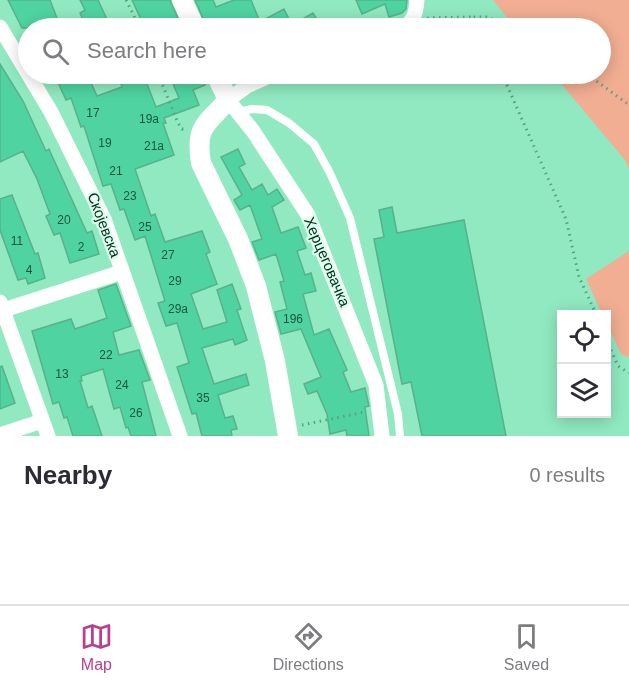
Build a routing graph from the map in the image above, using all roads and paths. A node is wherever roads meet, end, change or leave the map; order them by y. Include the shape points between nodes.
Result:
1 (126, 0) edge
2 (182, 0) edge
3 (417, 0) edge
4 (473, 17) joint
5 (135, 18) edge
6 (190, 18) edge
7 (410, 18) edge
8 (464, 18) edge
9 (490, 18) edge
10 (0, 27) edge
11 (18, 57) edge
12 (34, 84) edge
13 (162, 84) edge
14 (221, 84) edge
15 (252, 84) edge
16 (506, 84) edge
17 (601, 84) edge
18 (629, 105) edge
19 (233, 106) junction
20 (200, 133) junction
21 (122, 272) junction
22 (1, 308) edge
23 (594, 310) edge
24 (611, 350) edge
25 (629, 373) edge
26 (379, 409) junction
27 (42, 421) junction
28 (288, 432) edge
29 (0, 435) edge
30 (48, 436) edge
31 (180, 436) edge
32 (382, 436) edge
33 (399, 436) edge

1 - 5 path
2 - 6 street
3 - 7 street
4 - 8 path
4 - 9 path
10 - 11 street, Скојевска
12 - 21 street, Скојевска via 104,219
13 - 20 path via 182,129
14 - 19 street, Херцеговачка
15 - 19 street
16 - 23 path via 566,219 579,277
17 - 18 path
19 - 20 street via 205,124
19 - 26 street, Херцеговачка via 308,216 376,385
19 - 33 lane via 267,110 289,123 314,144 330,173 350,218 398,414
20 - 28 street via 201,163 238,238 256,286
21 - 22 street
21 - 31 street, Скојевска
22 - 27 street
24 - 25 path via 618,366
26 - 28 path
26 - 32 street, Херцеговачка
27 - 29 street
27 - 30 street

